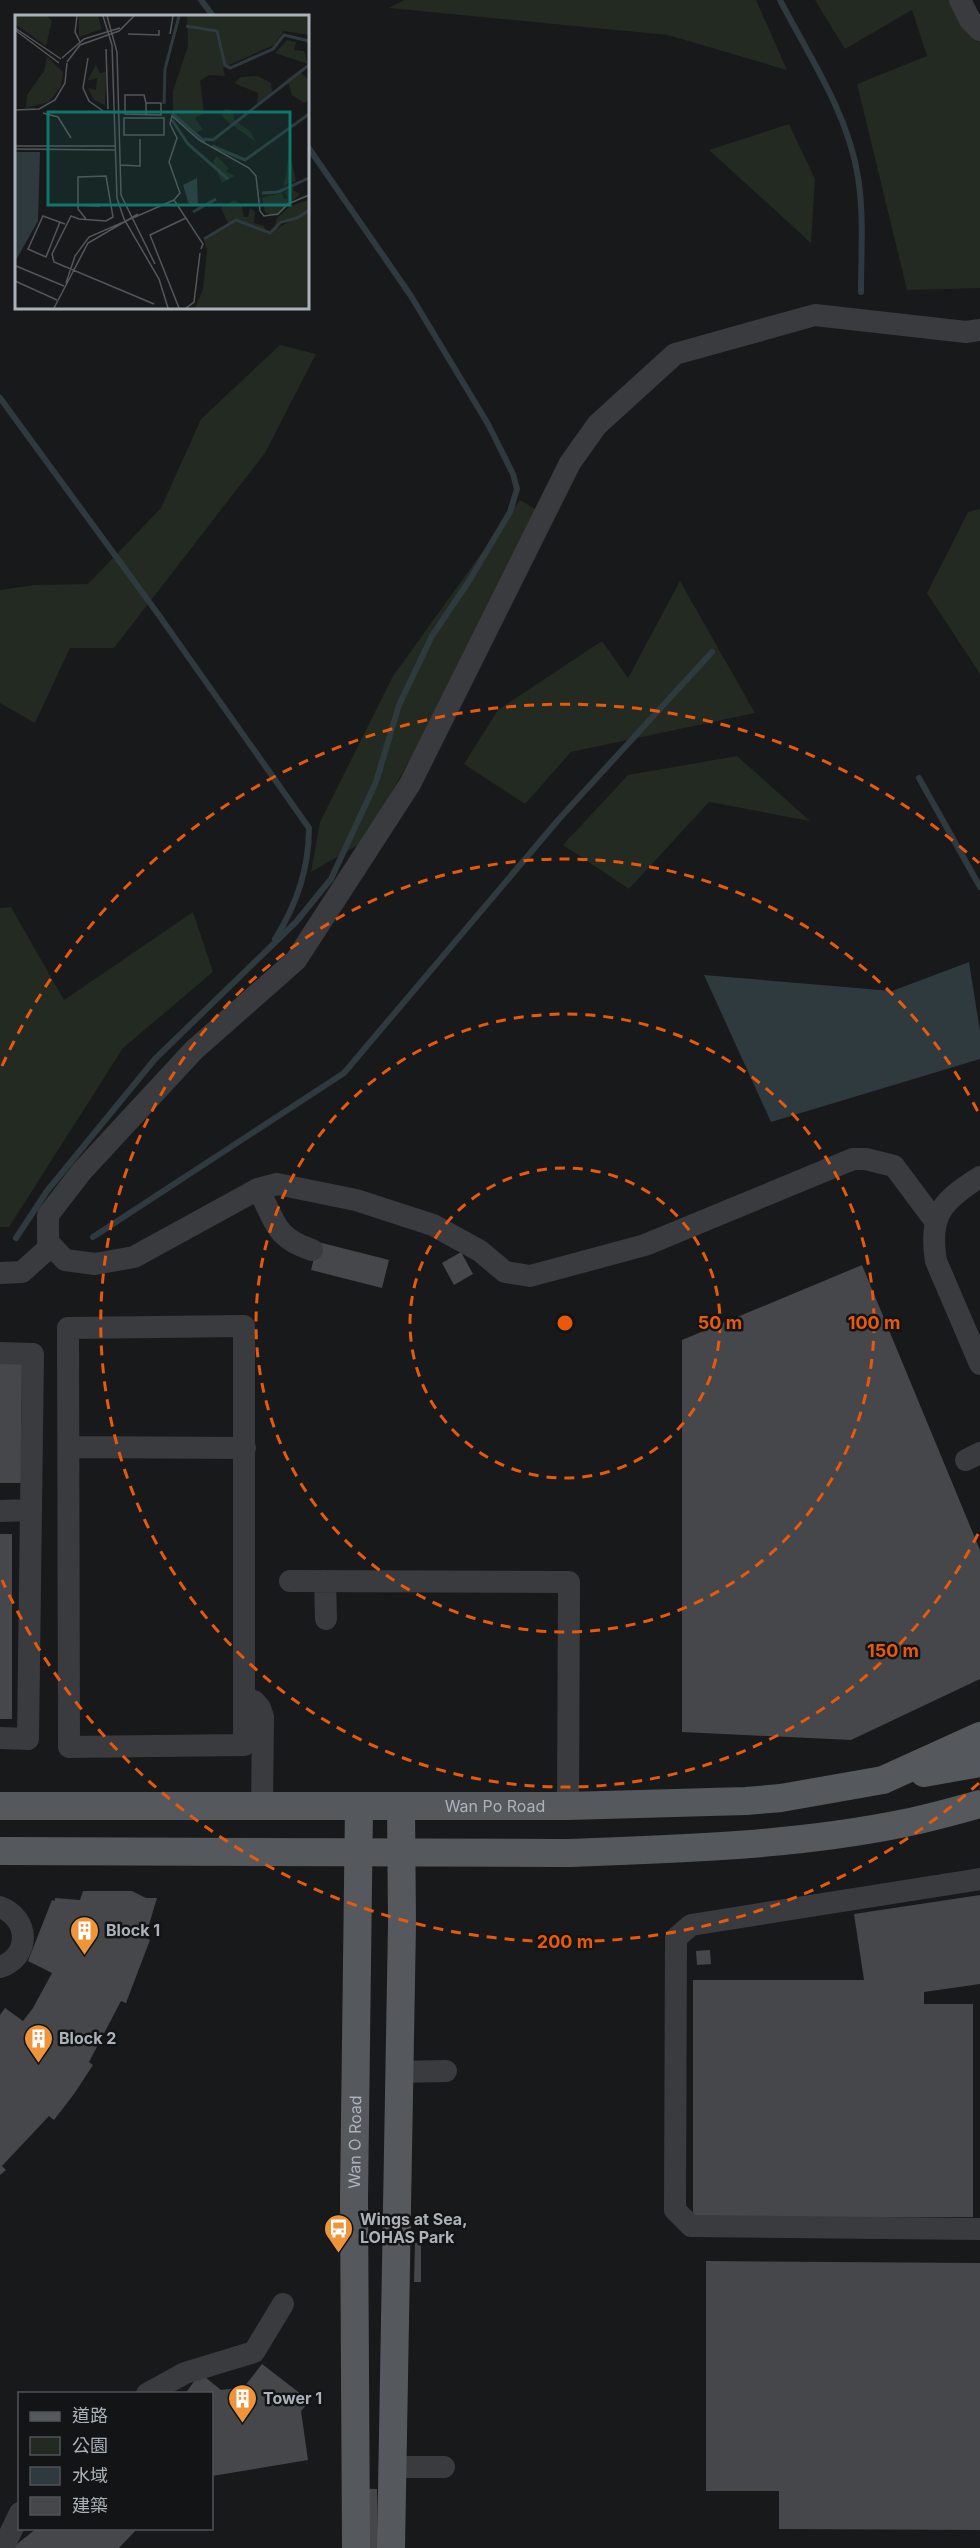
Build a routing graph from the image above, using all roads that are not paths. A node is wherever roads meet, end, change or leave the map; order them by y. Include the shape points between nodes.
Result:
1 (960, 0) edge
2 (980, 30) edge
3 (980, 330) edge
4 (980, 1177) edge
5 (258, 1189) junction
6 (935, 1221) junction
7 (51, 1246) junction
8 (312, 1250) dead end
9 (0, 1273) edge
10 (0, 1353) edge
11 (980, 1364) edge
12 (69, 1447) junction
13 (245, 1448) junction
14 (31, 1510) junction
15 (0, 1511) edge
16 (290, 1581) dead end
17 (325, 1581) junction
18 (326, 1618) dead end
19 (244, 1700) junction
20 (980, 1736) edge
21 (0, 1738) edge
22 (980, 1763) edge
23 (883, 1780) junction
24 (980, 1804) edge
25 (0, 1806) edge
26 (568, 1806) junction
27 (261, 1807) junction
28 (359, 1807) junction
29 (401, 1807) junction
30 (0, 1851) edge
31 (358, 1853) junction
32 (401, 1853) junction
33 (980, 1879) edge
34 (0, 1907) edge
35 (0, 1967) edge
36 (446, 2071) dead end
37 (398, 2072) junction
38 (980, 2229) edge
39 (283, 2304) dead end
40 (151, 2392) edge
41 (393, 2467) junction
42 (444, 2467) dead end
43 (18, 2517) edge
44 (3, 2548) edge
45 (356, 2548) edge
46 (391, 2548) edge

1 - 2 street
3 - 7 street via 966,332 815,315 675,354 597,425 570,463 410,784 296,960 194,1050 82,1171 48,1215
4 - 6 street via 952,1196
5 - 6 street via 277,1184 345,1198 433,1225 480,1251 504,1272 530,1276 645,1245 853,1159 894,1166
5 - 7 street via 134,1257 95,1264 65,1260
5 - 8 street via 284,1236 293,1244
6 - 11 street via 936,1261
7 - 9 street via 22,1272
10 - 14 street via 33,1354
12 - 13 street
12 - 13 street via 68,1328 244,1326
12 - 19 street via 69,1747 244,1745
13 - 19 street
14 - 15 street
14 - 21 street via 28,1739
16 - 17 street
17 - 18 street
17 - 26 street via 569,1582
19 - 27 street via 254,1701 261,1708
20 - 23 main road, Wan Po Road
22 - 23 main road
23 - 26 main road, Wan Po Road via 746,1801
24 - 32 main road via 906,1823 780,1841 565,1853
25 - 27 main road, Wan Po Road
26 - 29 main road, Wan Po Road
27 - 28 main road, Wan Po Road
28 - 29 main road, Wan Po Road
28 - 31 main road, Wan O Road
29 - 32 main road
30 - 31 main road
31 - 32 main road
31 - 45 main road, Wan O Road via 354,2199
32 - 37 main road
33 - 38 street via 691,1925 675,1938 675,2210 691,2226
34 - 35 street via 19,1920 24,1940 15,1959
36 - 37 street
37 - 41 main road
39 - 40 street via 254,2352 185,2373
41 - 42 street
41 - 46 main road
43 - 44 street

